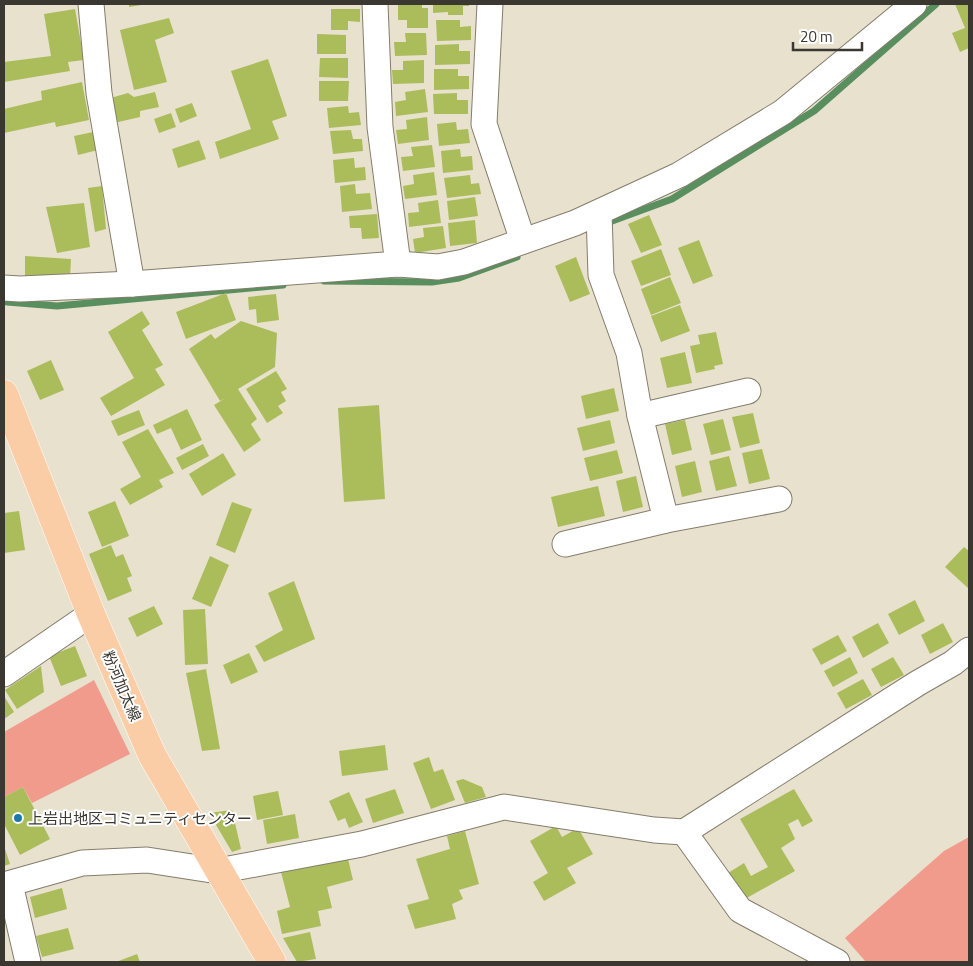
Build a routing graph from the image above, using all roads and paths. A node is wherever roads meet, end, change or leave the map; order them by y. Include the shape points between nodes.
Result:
1 (91, 4) edge
2 (374, 4) edge
3 (490, 4) edge
4 (914, 4) edge
5 (599, 212) junction
6 (523, 242) junction
7 (398, 264) junction
8 (132, 284) junction
9 (4, 288) edge
10 (748, 392) dead end
11 (4, 394) edge
12 (640, 416) junction
13 (779, 499) dead end
14 (666, 520) junction
15 (565, 544) dead end
16 (91, 614) junction
17 (969, 650) edge
18 (4, 674) edge
19 (684, 832) junction
20 (218, 871) junction
21 (7, 884) edge
22 (28, 962) edge
23 (272, 962) edge
24 (838, 962) edge

1 - 8 street via 99,93
2 - 7 street via 380,127
3 - 6 street via 484,124
4 - 5 street via 783,112 679,176
5 - 6 street
5 - 12 street via 601,275 629,353
6 - 7 street via 464,262 438,267
7 - 8 street
8 - 9 street
10 - 12 street
11 - 16 main road, 粉河加太線
12 - 14 street
13 - 14 street
14 - 15 street
16 - 18 street
16 - 20 main road, 粉河加太線 via 152,755
17 - 19 street
19 - 20 street via 504,807 362,844
19 - 24 street via 740,910
20 - 21 street via 146,860 82,863
20 - 23 main road, 粉河加太線
21 - 22 street

